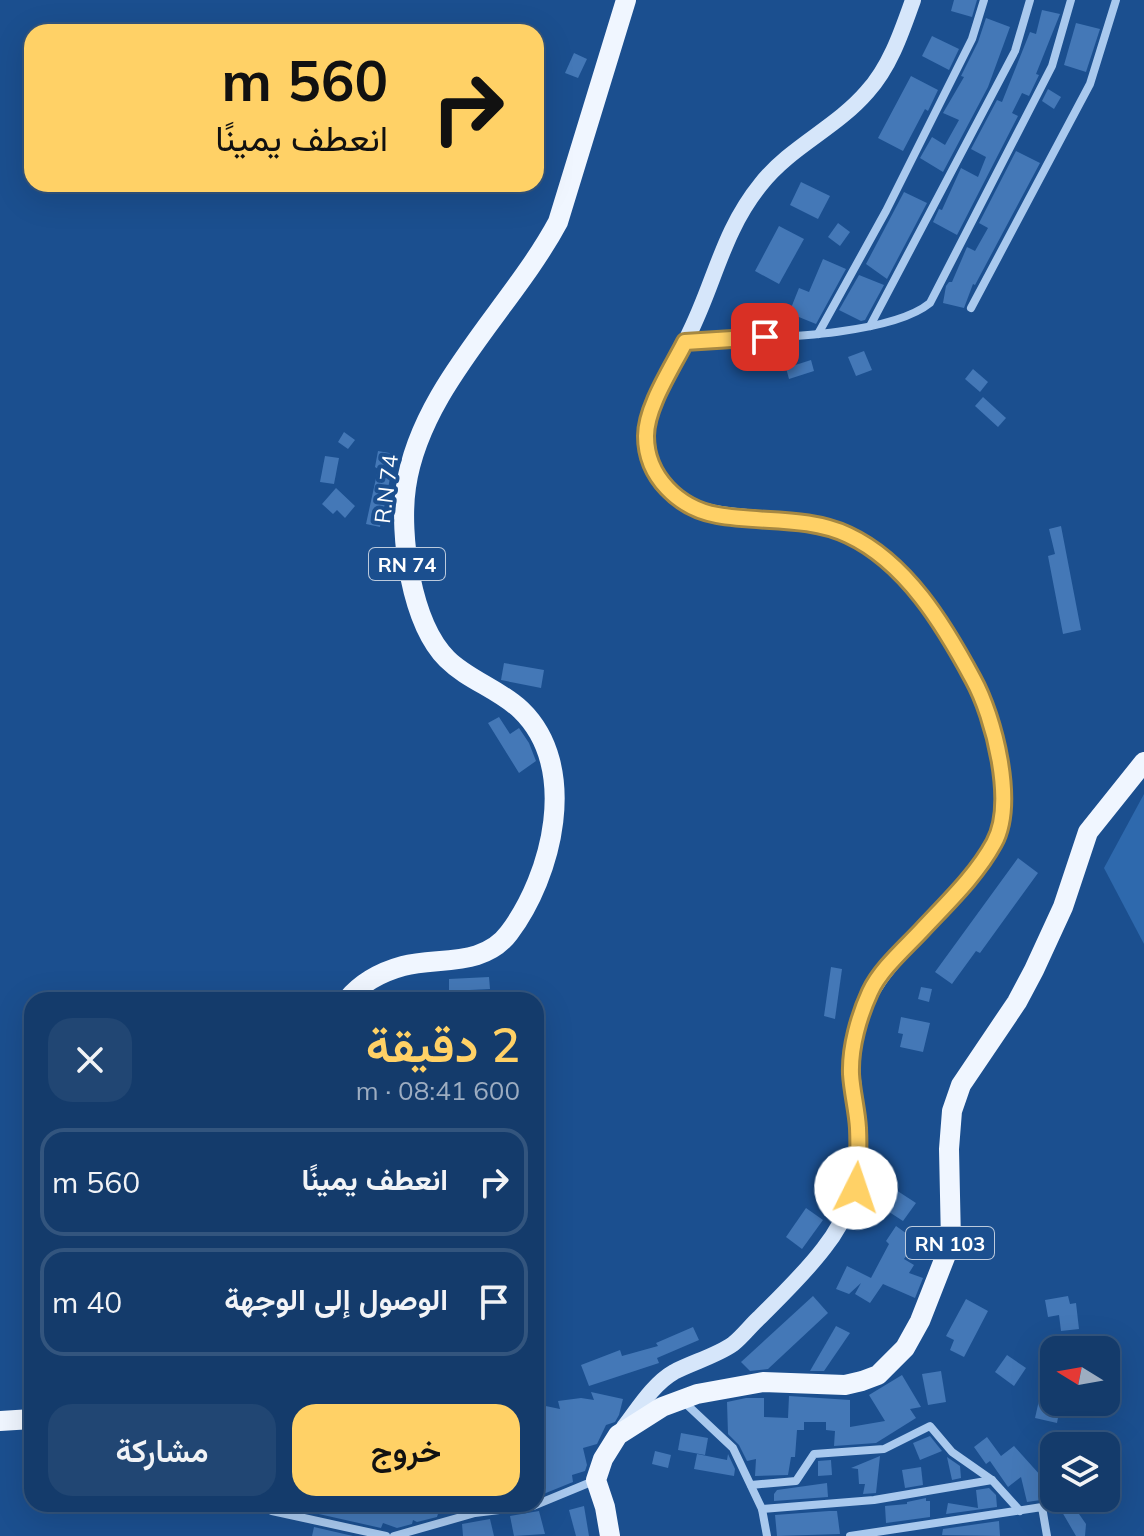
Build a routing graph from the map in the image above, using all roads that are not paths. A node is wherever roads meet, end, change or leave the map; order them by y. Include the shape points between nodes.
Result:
1 (626, 0) edge
2 (913, 0) edge
3 (984, 0) edge
4 (1030, 0) edge
5 (1071, 0) edge
6 (1116, 0) edge
7 (971, 308) dead end
8 (870, 326) junction
9 (818, 334) junction
10 (685, 342) junction
11 (1144, 762) edge
12 (354, 992) edge
13 (681, 1399) junction
14 (24, 1420) edge
15 (0, 1421) edge
16 (618, 1435) junction
17 (596, 1480) junction
18 (992, 1480) junction
19 (751, 1485) junction
20 (544, 1501) edge
21 (762, 1509) junction
22 (1020, 1511) junction
23 (277, 1512) edge
24 (483, 1512) edge
25 (386, 1536) edge
26 (394, 1536) edge
27 (610, 1536) edge
28 (767, 1536) edge
29 (850, 1536) edge
30 (1046, 1536) edge

1 - 12 main road, R.N 74 / RN 74 via 558,222 434,404 406,485 403,530 421,613 446,658 532,721 553,777 552,840 521,916 490,951 404,965
2 - 10 street via 886,65 868,91 763,180 739,214
3 - 9 street via 972,39
4 - 8 street via 1015,51
5 - 8 street via 1052,66 930,303 919,313
6 - 7 street via 1090,84
8 - 9 street
9 - 10 street
10 - 16 street via 654,403 646,436 654,471 670,493 695,508 715,515 821,525 850,536 888,562 921,597 976,683 1000,762 1003,814 996,841 972,876 871,989 856,1033 851,1071 859,1153 856,1188 826,1246 733,1344 669,1375
11 - 13 main road, RN 103 via 1088,832 1063,907 1034,970 961,1085 952,1111 949,1149 951,1242 905,1348 878,1375 845,1385 763,1382
13 - 16 main road, RN 103
13 - 19 street via 733,1448
14 - 15 main road
16 - 17 main road, RN 103
17 - 20 street
17 - 27 main road
18 - 19 street via 952,1452 930,1426 884,1449 814,1454 796,1481
18 - 21 street via 874,1500
18 - 22 street
19 - 21 street
21 - 28 street
22 - 29 street
22 - 30 street via 1042,1507
23 - 25 street
24 - 26 street

